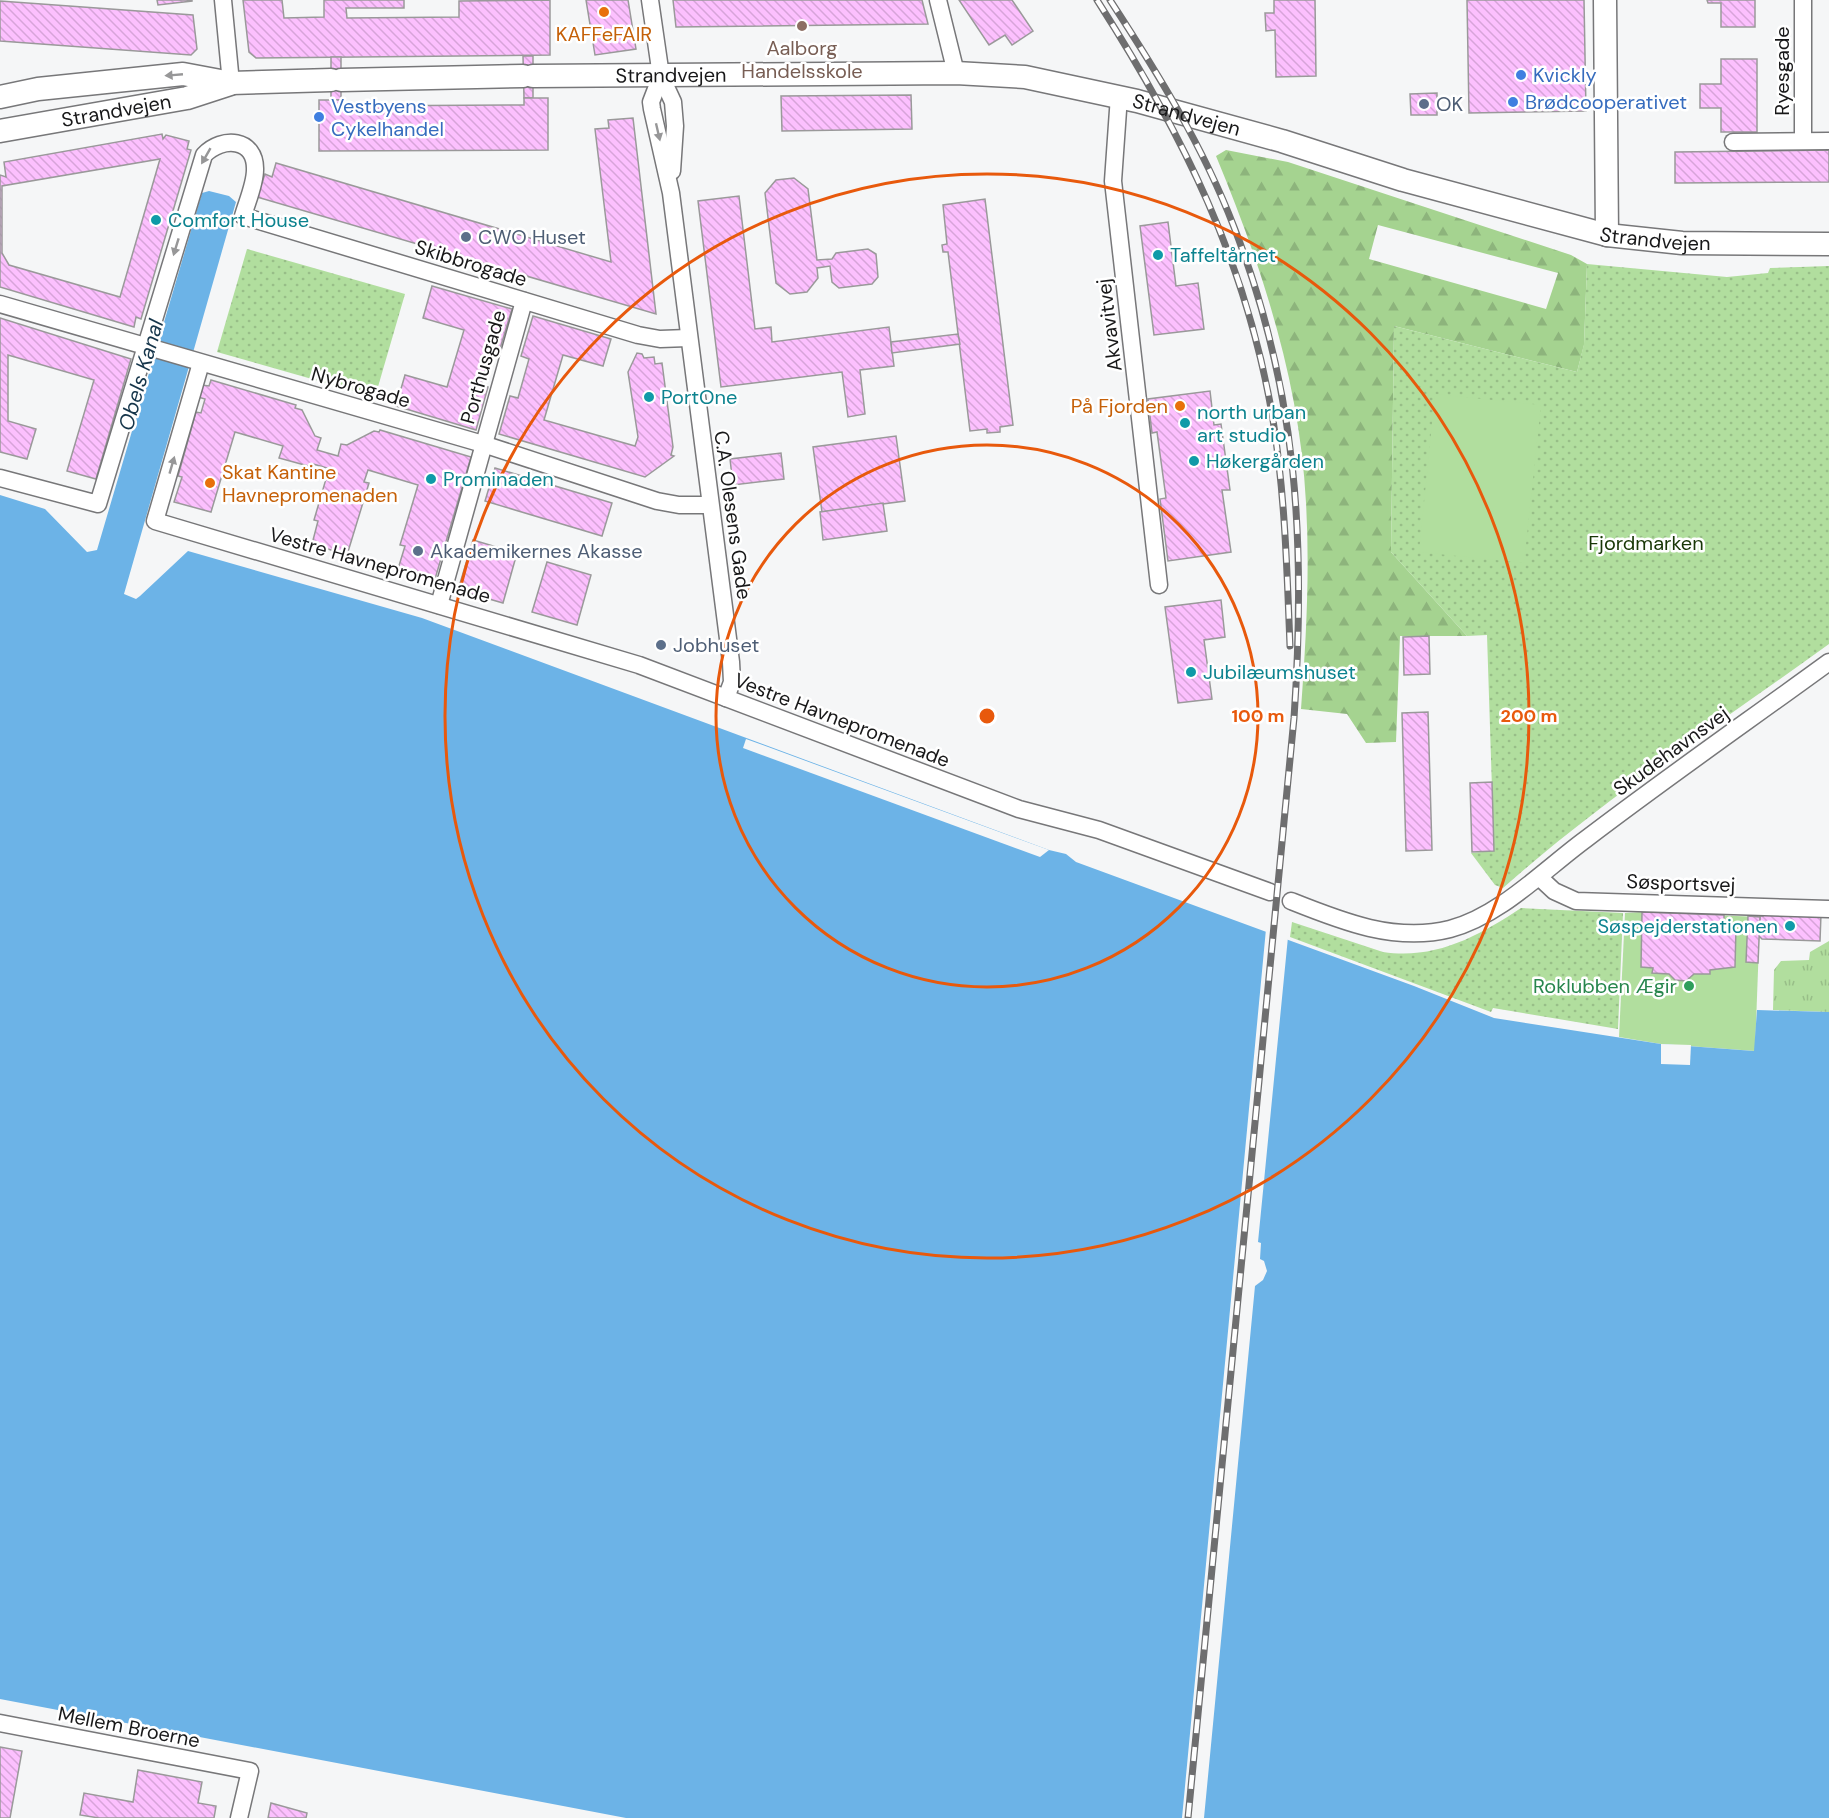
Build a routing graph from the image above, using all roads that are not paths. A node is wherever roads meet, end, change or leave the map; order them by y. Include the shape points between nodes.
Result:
1 (223, 0) edge
2 (650, 0) edge
3 (938, 0) edge
4 (1605, 0) edge
5 (1803, 0) edge
6 (956, 72) junction
7 (661, 76) junction
8 (231, 83) junction
9 (1119, 96) junction
10 (0, 97) edge
11 (0, 131) edge
12 (1803, 141) junction
13 (1829, 141) edge
14 (1733, 142) dead end
15 (1607, 235) junction
16 (1829, 244) edge
17 (524, 301) junction
18 (0, 304) edge
19 (688, 338) junction
20 (148, 347) junction
21 (198, 361) junction
22 (483, 444) junction
23 (0, 478) edge
24 (710, 505) junction
25 (1159, 585) dead end
26 (439, 604) junction
27 (1829, 662) edge
28 (726, 698) junction
29 (1539, 877) junction
30 (1270, 892) dead end
31 (1291, 901) dead end
32 (1829, 909) edge
33 (0, 1723) edge
34 (239, 1818) edge

1 - 8 street
2 - 7 street
3 - 6 street
4 - 15 street
5 - 12 street, Ryesgade
6 - 7 street, Strandvejen
6 - 9 street, Strandvejen via 1025,77
7 - 8 street, Strandvejen
7 - 19 street, C.A. Olesens Gade via 651,102 671,193
8 -> 10 street, Strandvejen via 183,74 38,89
8 - 11 street, Strandvejen via 187,98
9 - 15 street, Strandvejen
9 - 25 street, Akvavitvej via 1113,181
12 - 13 street, Ryesgade
12 - 14 street, Ryesgade
15 - 16 street, Strandvejen via 1682,243
17 - 19 street, Skibbrogade via 638,335
17 -> 20 street, Skibbrogade via 243,216 255,171 254,160 247,149 225,141 204,155
17 - 22 street, Porthusgade
18 - 20 street, Nybrogade
19 - 24 street, C.A. Olesens Gade
20 - 21 street, Nybrogade
20 - 23 street via 98,504
21 - 22 street, Nybrogade
26 -> 21 street, Vestre Havnepromenade via 155,521
22 - 24 street, Nybrogade via 657,501
22 - 26 street, Porthusgade
24 - 28 street, C.A. Olesens Gade via 731,662 732,681
26 - 28 street, Vestre Havnepromenade via 639,664
27 - 29 street, Skudehavnsvej
28 - 30 street, Vestre Havnepromenade via 1019,809 1099,830
29 - 31 street via 1475,919 1450,929 1422,933 1368,928
29 - 32 street, Søsportsvej via 1554,891 1576,901
33 - 34 street, Mellem Broerne via 250,1771

